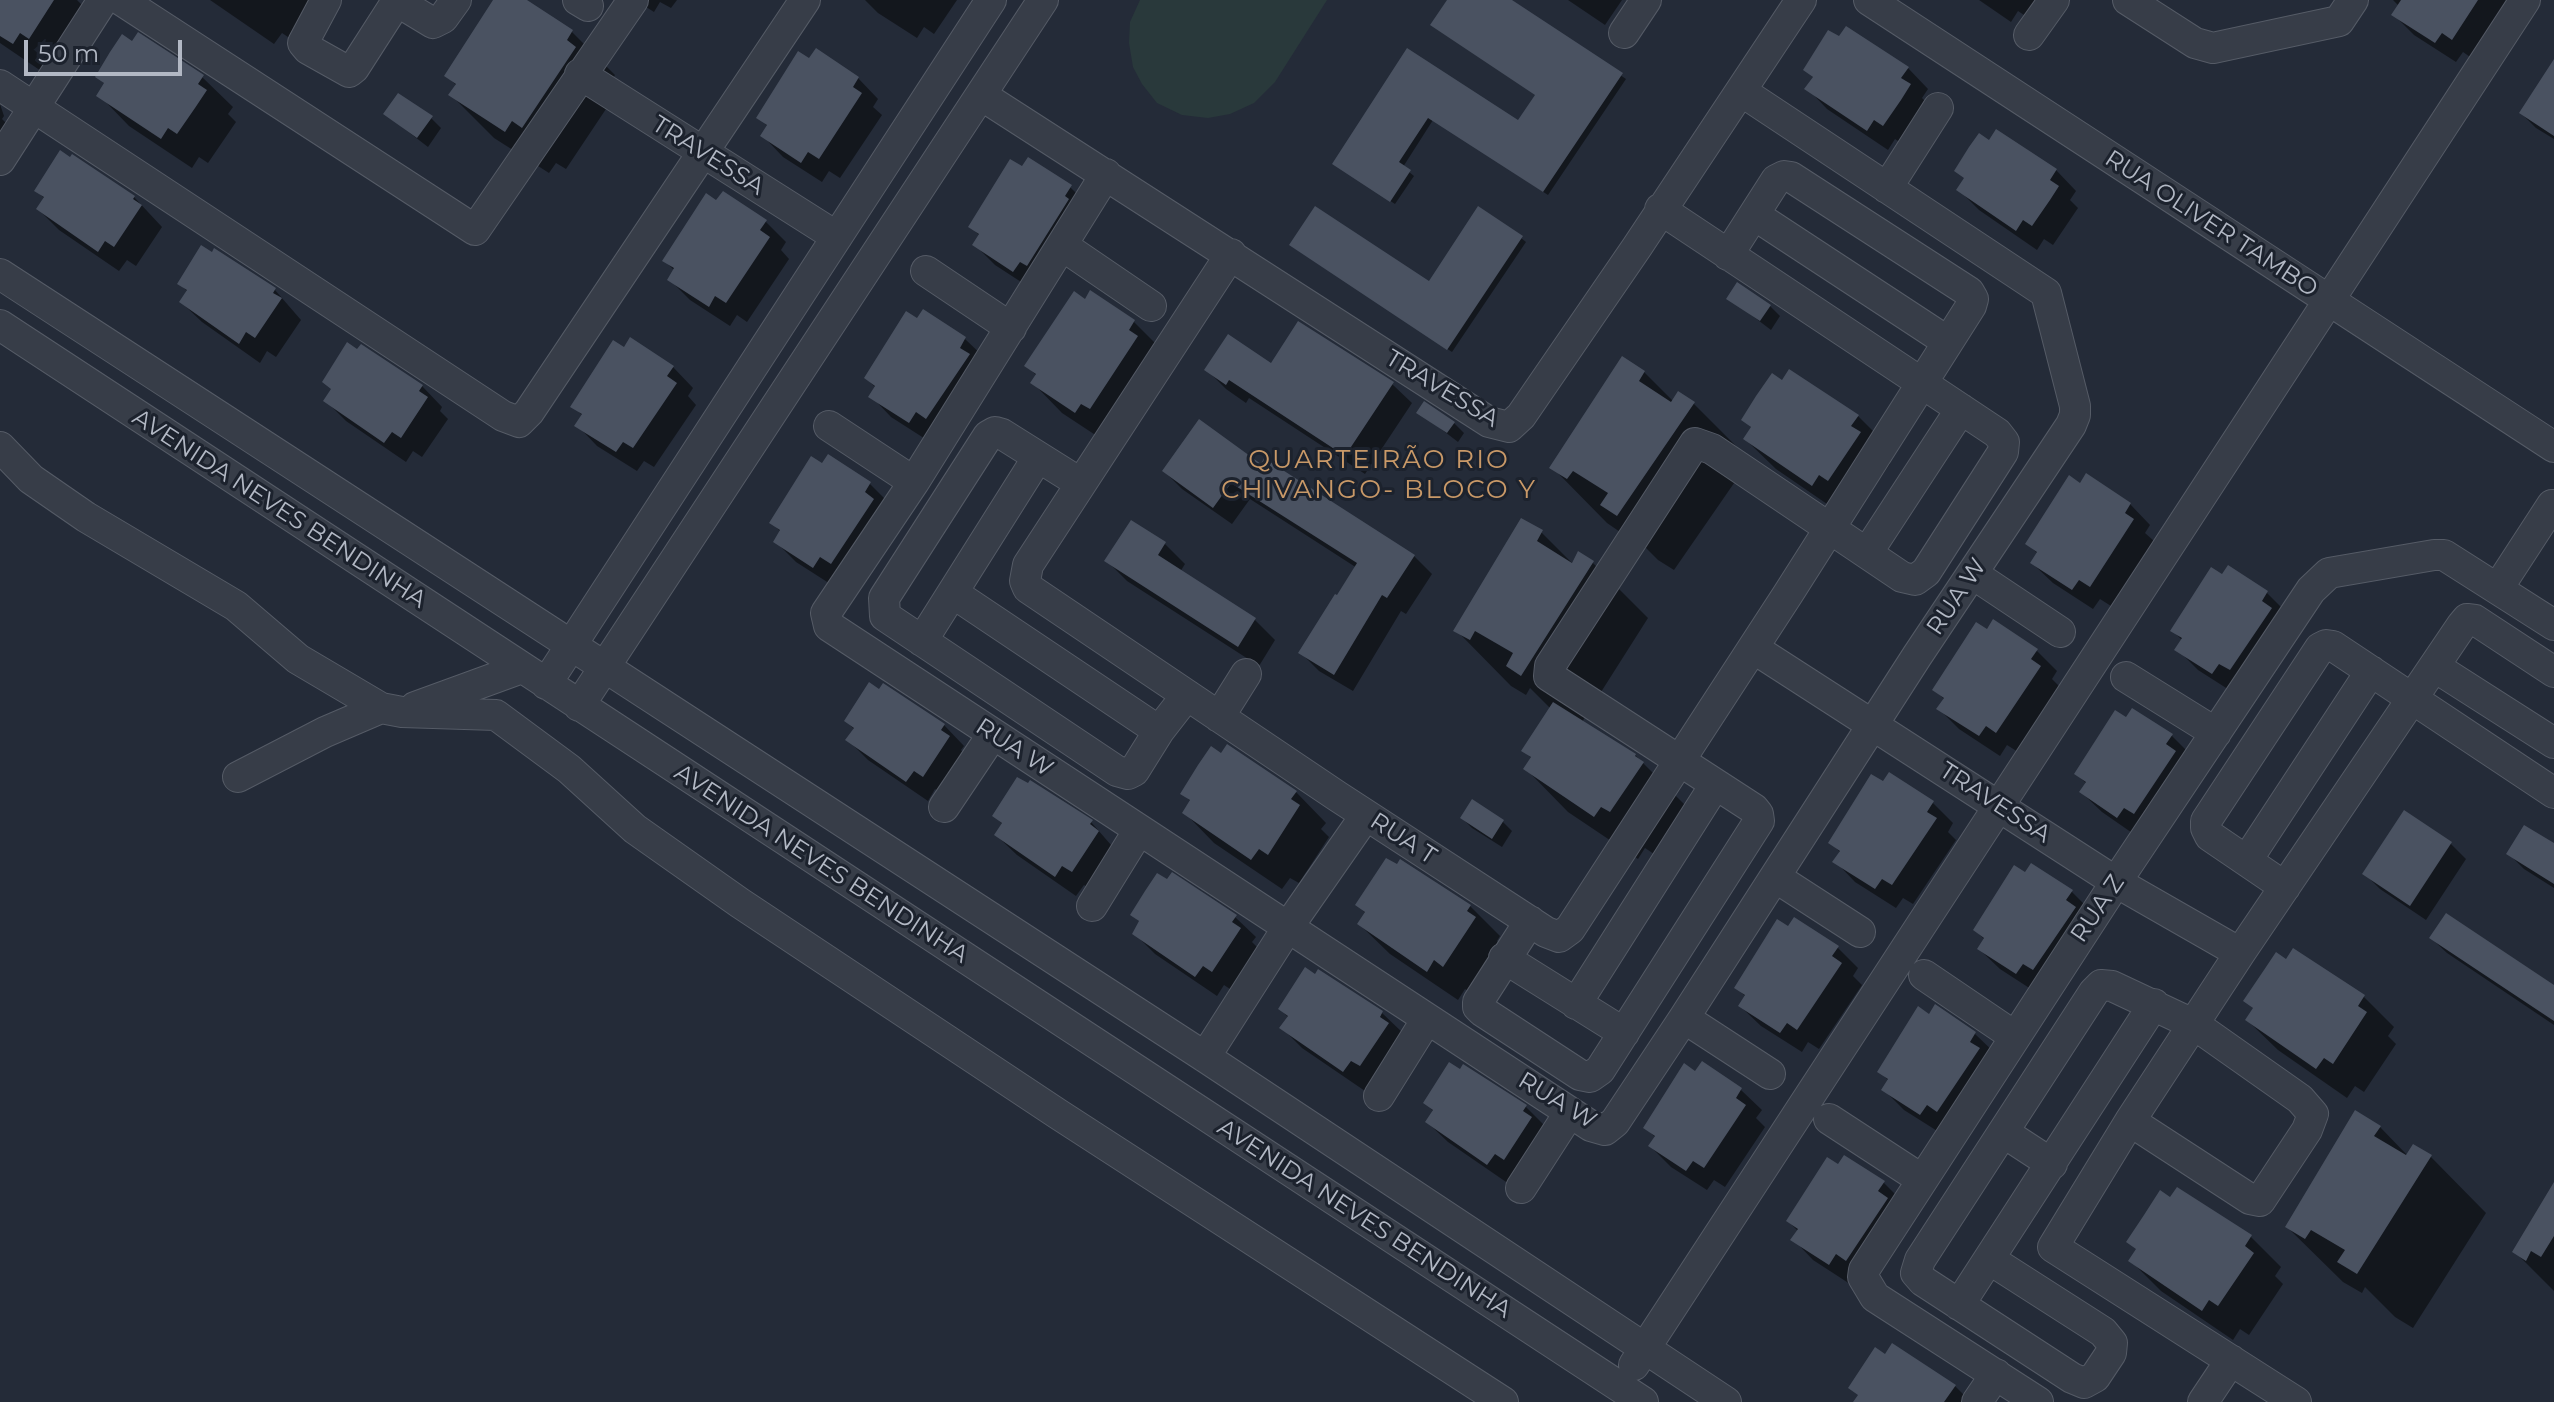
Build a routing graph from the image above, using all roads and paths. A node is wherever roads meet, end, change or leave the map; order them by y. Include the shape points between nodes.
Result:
1 (103, 0) edge
2 (121, 0) edge
3 (326, 0) edge
4 (456, 0) edge
5 (633, 0) edge
6 (805, 0) edge
7 (991, 0) edge
8 (1043, 0) edge
9 (1646, 0) edge
10 (1801, 0) edge
11 (1869, 0) edge
12 (2054, 0) edge
13 (2128, 0) edge
14 (2353, 0) edge
15 (2525, 0) edge
16 (396, 1) edge
17 (1624, 33) dead end
18 (2029, 35) dead end
19 (580, 74) junction
20 (0, 85) edge
21 (1741, 91) junction
22 (981, 95) junction
23 (35, 107) junction
24 (1938, 108) dead end
25 (704, 153) junction
26 (0, 160) edge
27 (1106, 174) junction
28 (1887, 188) junction
29 (1660, 209) junction
30 (1756, 216) junction
31 (837, 237) junction
32 (1063, 246) junction
33 (1231, 254) junction
34 (1728, 255) junction
35 (926, 271) dead end
36 (0, 274) edge
37 (2328, 300) junction
38 (1151, 306) dead end
39 (0, 325) edge
40 (1011, 328) junction
41 (1948, 342) junction
42 (1922, 384) junction
43 (1961, 409) junction
44 (829, 426) dead end
45 (0, 447) edge
46 (2554, 447) edge
47 (1038, 457) junction
48 (914, 482) junction
49 (1080, 483) junction
50 (2552, 505) dead end
51 (1830, 529) junction
52 (1867, 553) junction
53 (1973, 574) junction
54 (609, 587) junction
55 (2498, 588) junction
56 (953, 593) junction
57 (513, 609) junction
58 (642, 610) junction
59 (2554, 625) edge
60 (2060, 632) dead end
61 (922, 641) junction
62 (486, 645) junction
63 (571, 646) junction
64 (1753, 648) junction
65 (604, 667) junction
66 (2435, 667) junction
67 (2371, 671) junction
68 (2554, 672) edge
69 (1246, 674) dead end
70 (522, 676) junction
71 (2126, 677) dead end
72 (1187, 695) junction
73 (2413, 698) junction
74 (661, 703) junction
75 (579, 706) junction
76 (392, 710) junction
77 (496, 715) junction
78 (1219, 717) junction
79 (1874, 724) junction
80 (1159, 731) junction
81 (2216, 733) junction
82 (993, 734) junction
83 (2554, 743) edge
84 (636, 744) junction
85 (1679, 762) junction
86 (238, 777) dead end
87 (1715, 785) junction
88 (2554, 793) edge
89 (1998, 806) junction
90 (944, 807) dead end
91 (1366, 815) junction
92 (1139, 830) junction
93 (2247, 860) junction
94 (1775, 877) junction
95 (2116, 882) junction
96 (2285, 887) junction
97 (1092, 906) dead end
98 (1530, 921) junction
99 (1288, 927) junction
100 (1860, 932) dead end
101 (2240, 953) junction
102 (1504, 958) junction
103 (1924, 975) dead end
104 (1576, 1004) junction
105 (2154, 1004) junction
106 (1684, 1018) junction
107 (1427, 1019) junction
108 (2195, 1025) junction
109 (1624, 1033) junction
110 (2014, 1036) junction
111 (1205, 1057) junction
112 (1770, 1074) dead end
113 (1379, 1096) dead end
114 (1570, 1112) junction
115 (1829, 1119) dead end
116 (2130, 1121) junction
117 (2003, 1132) junction
118 (2052, 1164) junction
119 (1921, 1179) junction
120 (1521, 1188) dead end
121 (1989, 1259) junction
122 (1959, 1305) junction
123 (1644, 1350) junction
124 (2231, 1360) junction
125 (1996, 1374) junction
126 (1631, 1394) edge
127 (1503, 1402) edge
128 (1726, 1402) edge
129 (1977, 1402) edge
130 (2038, 1402) edge
131 (2203, 1402) edge
132 (2296, 1402) edge

1 - 23 street
2 - 19 street via 475,230
3 - 16 street via 303,43 349,72
4 - 16 street via 433,23
5 - 19 street
6 - 25 street
7 - 31 street
8 - 22 street
9 - 17 street
10 - 21 street, TRAVESSA
11 - 37 street, RUA OLIVER TAMBO
12 - 18 street
13 - 14 street via 2195,43 2213,48 2339,21
15 - 37 street
19 - 25 street, TRAVESSA
20 - 23 street
21 - 28 street, RUA W
21 - 29 street, TRAVESSA
22 - 27 street, TRAVESSA
22 - 58 street
23 - 25 street via 519,422
23 - 26 street
24 - 28 street
25 - 31 street, TRAVESSA
27 - 32 street, RUA W
27 - 33 street, TRAVESSA
28 - 53 street, RUA W via 2046,293 2075,406 2071,425
29 - 33 street, TRAVESSA via 1509,427 1489,422
29 - 34 street
30 - 34 street, RUA T
30 - 41 street
30 - 41 street, RUA T via 1776,180 1791,177 1969,292 1971,306
31 - 54 street
32 - 38 street
32 - 40 street, RUA W
33 - 49 street, RUA T
34 - 42 street
35 - 40 street
36 - 57 street, AVENIDA NEVES BENDINHA
37 - 46 street, RUA OLIVER TAMBO
37 - 89 street
39 - 62 street, AVENIDA NEVES BENDINHA
40 - 48 street, RUA W
41 - 42 street, RUA T
42 - 43 street
42 - 51 street, RUA T
43 - 52 street
43 - 52 street via 1997,433 2003,452 1926,572 1915,580 1902,577
44 - 48 street
45 - 76 street via 31,479 86,517 236,606 298,659
47 - 49 street
47 - 56 street
47 - 61 street via 1002,434 988,436 884,598 885,616
48 - 82 street, RUA W via 826,613 827,621 833,630
49 - 72 street, RUA T via 1028,565 1028,588
50 - 55 street
51 - 52 street
51 - 64 street, RUA T
51 - 85 street via 1712,449 1700,443 1691,447 1550,666 1549,676
53 - 60 street
53 - 79 street, RUA W
54 - 58 street via 619,607
54 - 63 street
55 - 59 street, RUA Z
55 - 81 street, RUA Z via 2444,555 2329,573 2311,590
56 - 61 street
56 - 80 street
57 - 62 street via 512,633
57 - 63 street, AVENIDA NEVES BENDINHA
58 - 65 street
61 - 80 street via 1117,771 1134,771
62 - 70 street, AVENIDA NEVES BENDINHA
63 - 65 street, AVENIDA NEVES BENDINHA
63 - 70 street
64 - 79 street, TRAVESSA
64 - 85 street, RUA T
65 - 74 street, AVENIDA NEVES BENDINHA
65 - 75 street
66 - 68 street via 2467,619
66 - 73 street
66 - 83 street
67 - 73 street
67 - 93 street
67 - 93 street via 2333,646 2320,648 2206,821 2210,836
69 - 78 street
70 - 75 street, AVENIDA NEVES BENDINHA
70 - 76 street
70 - 77 street
71 - 81 street
72 - 78 street, RUA T
72 - 80 street
73 - 88 street
73 - 96 street
74 - 84 street via 641,713 634,731
74 - 111 street, AVENIDA NEVES BENDINHA
75 - 84 street, AVENIDA NEVES BENDINHA
76 - 77 street
76 - 86 street via 325,732
77 - 127 street via 569,769 635,829 740,903
78 - 91 street, RUA T
79 - 89 street, TRAVESSA
79 - 94 street, RUA W
81 - 95 street, RUA Z
82 - 90 street
82 - 92 street, RUA W
84 - 126 street, AVENIDA NEVES BENDINHA
85 - 87 street
85 - 98 street, RUA T via 1565,935 1555,936
87 - 104 street
87 - 109 street via 1754,809 1759,821
89 - 95 street, TRAVESSA
89 - 123 street
91 - 98 street, RUA T
91 - 99 street
92 - 97 street
92 - 99 street, RUA W
93 - 96 street
94 - 100 street
94 - 106 street, RUA W
95 - 101 street, TRAVESSA
95 - 110 street, RUA Z
96 - 101 street
98 - 102 street
99 - 107 street, RUA W
99 - 111 street
101 - 108 street
102 - 104 street
102 - 109 street via 1478,1007 1580,1075 1590,1077 1600,1070
103 - 110 street
104 - 109 street
105 - 108 street
105 - 117 street via 2101,985
105 - 118 street
106 - 112 street
106 - 114 street, RUA W via 1610,1128 1598,1129
107 - 113 street
107 - 114 street, RUA W
108 - 116 street
108 - 116 street via 2300,1099 2313,1114 2268,1193 2260,1201 2250,1199
110 - 119 street, RUA Z
111 - 123 street, AVENIDA NEVES BENDINHA
114 - 120 street
115 - 119 street
116 - 124 street via 2053,1247
117 - 118 street
117 - 122 street via 1916,1273
118 - 121 street
119 - 125 street, RUA Z via 1863,1277 1875,1297
121 - 122 street
121 - 122 street via 2103,1332 2112,1343 2111,1353 2095,1377 2084,1383
123 - 126 street
123 - 128 street, AVENIDA NEVES BENDINHA
124 - 131 street
124 - 132 street
125 - 129 street
125 - 130 street, RUA Z

